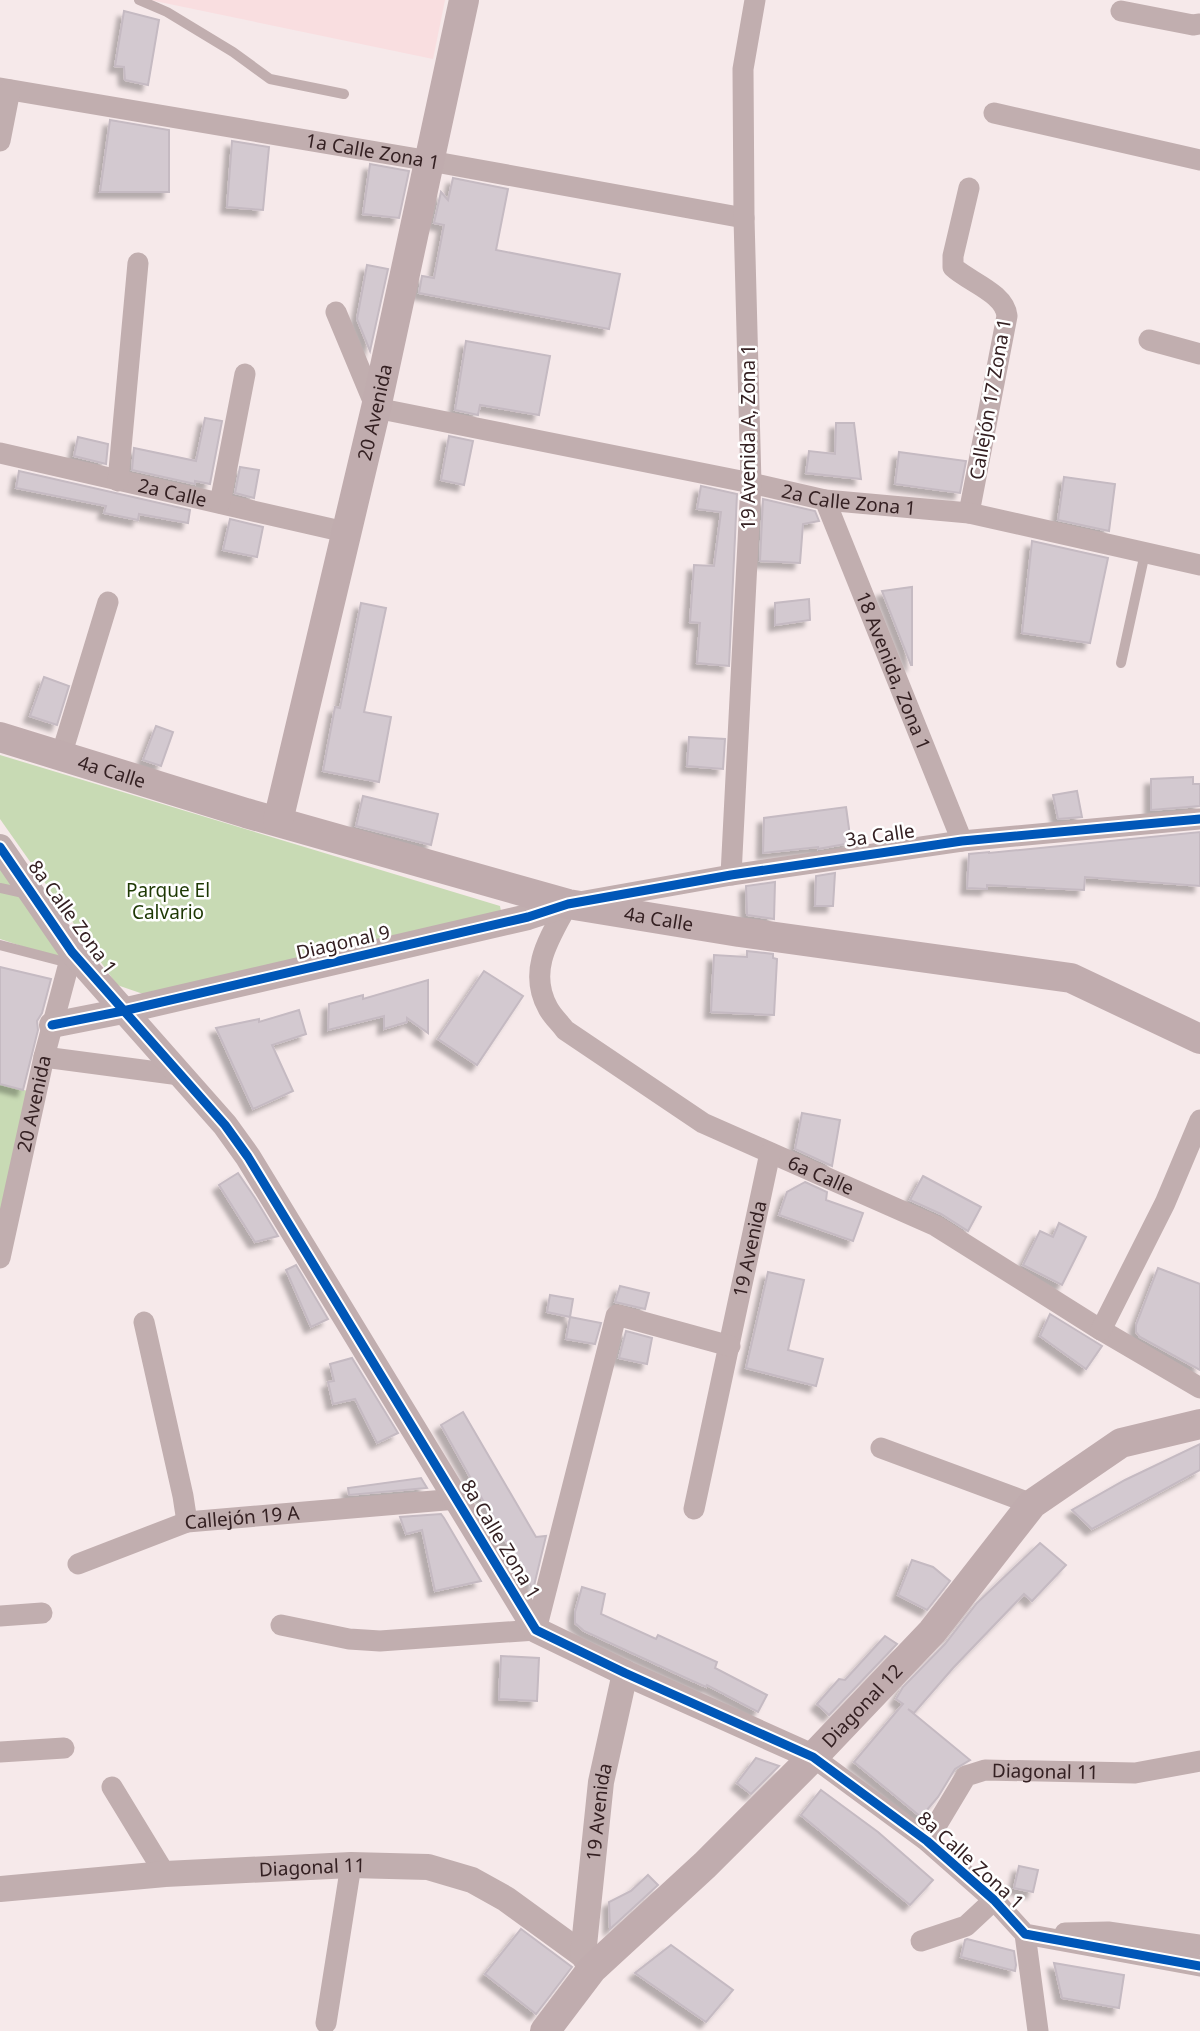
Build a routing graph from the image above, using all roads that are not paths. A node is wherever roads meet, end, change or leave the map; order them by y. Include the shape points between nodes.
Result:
1 (139, 0) edge
2 (464, 0) edge
3 (755, 0) edge
4 (1121, 11) dead end
5 (1200, 24) edge
6 (5, 89) edge
7 (344, 94) dead end
8 (994, 113) dead end
9 (0, 142) edge
10 (430, 160) junction
11 (1200, 160) edge
12 (969, 188) dead end
13 (744, 218) junction
14 (138, 263) dead end
15 (336, 312) dead end
16 (1149, 340) dead end
17 (1200, 355) edge
18 (245, 374) dead end
19 (376, 408) junction
20 (0, 453) edge
21 (118, 481) junction
22 (751, 483) junction
23 (825, 500) junction
24 (220, 503) junction
25 (969, 513) junction
26 (345, 532) junction
27 (1145, 553) junction
28 (1200, 565) edge
29 (108, 602) dead end
30 (1121, 663) dead end
31 (0, 737) edge
32 (61, 756) junction
33 (1200, 819) edge
34 (278, 821) junction
35 (962, 841) junction
36 (0, 847) edge
37 (731, 874) junction
38 (0, 888) edge
39 (34, 895) junction
40 (568, 904) junction
41 (0, 945) edge
42 (70, 958) junction
43 (123, 1011) junction
44 (52, 1025) junction
45 (1200, 1039) edge
46 (44, 1057) junction
47 (180, 1075) junction
48 (1200, 1120) edge
49 (770, 1153) junction
50 (0, 1258) edge
51 (145, 1322) dead end
52 (1101, 1331) junction
53 (730, 1346) junction
54 (1200, 1388) edge
55 (1200, 1424) edge
56 (881, 1448) dead end
57 (457, 1499) junction
58 (1032, 1504) junction
59 (694, 1509) dead end
60 (187, 1522) junction
61 (78, 1564) dead end
62 (41, 1613) dead end
63 (0, 1616) edge
64 (281, 1625) dead end
65 (536, 1630) junction
66 (625, 1673) junction
67 (64, 1748) dead end
68 (0, 1752) edge
69 (813, 1757) junction
70 (1200, 1761) edge
71 (111, 1787) dead end
72 (928, 1841) junction
73 (351, 1865) junction
74 (165, 1874) junction
75 (0, 1889) edge
76 (994, 1900) junction
77 (1025, 1934) junction
78 (921, 1941) dead end
79 (1200, 1945) edge
80 (588, 1962) junction
81 (1200, 1966) edge
82 (326, 2023) dead end
83 (545, 2031) edge
84 (1038, 2031) edge

1 - 7 lane via 167,12 270,79
2 - 10 main road, 20 Avenida
3 - 13 street, 19 Avenida A, Zona 1 via 743,69
4 - 5 street
6 - 9 street
6 - 10 street, 1a Calle Zona 1
8 - 11 street
10 - 13 street, 1a Calle Zona 1
10 - 19 main road, 20 Avenida
12 - 25 street, Callejón 17 Zona 1 via 953,267 1000,299 1007,316
13 - 22 street, 19 Avenida A, Zona 1
14 - 21 street
15 - 19 street
16 - 17 street
18 - 24 street
19 - 22 street, 2a Calle Zona 1
19 - 26 main road, 20 Avenida
20 - 21 street, 2a Calle
21 - 24 street, 2a Calle
22 - 23 street, 2a Calle Zona 1
22 - 37 street, 19 Avenida A, Zona 1
23 - 25 street, 2a Calle Zona 1
23 - 35 street, 18 Avenida, Zona 1
24 - 26 street, 2a Calle
25 - 27 street, 2a Calle Zona 1
26 - 34 main road, 20 Avenida
27 - 28 street, 2a Calle Zona 1
27 - 30 lane
29 - 32 street
31 - 32 main road, 4a Calle
32 - 34 main road, 4a Calle
33 - 35 street, 3a Calle
34 - 40 main road, 4a Calle
35 - 37 street, 3a Calle
36 - 39 street, 8a Calle Zona 1
37 - 40 street, 3a Calle
38 - 39 lane
39 - 42 street, 8a Calle Zona 1
40 - 43 street, Diagonal 9
40 - 45 main road, 4a Calle via 1071,978
40 - 49 street, 6a Calle via 543,950 539,968 548,1009 565,1030 703,1123
41 - 42 lane
42 - 43 street, 8a Calle Zona 1
42 - 44 street, 20 Avenida
43 - 44 street, Diagonal 9
43 - 47 street, 8a Calle Zona 1
44 - 46 street, 20 Avenida
46 - 47 street
46 - 50 street, 20 Avenida
47 - 57 street, 8a Calle Zona 1 via 248,1157
48 - 52 street via 1165,1203
49 - 52 street, 6a Calle via 936,1226
49 - 53 street, 19 Avenida
51 - 60 street, Callejón 19 A
52 - 54 street, 6a Calle
53 - 59 street, 19 Avenida
53 - 65 street via 616,1316
55 - 58 main road, Diagonal 12 via 1121,1443
56 - 58 street
57 - 60 street, Callejón 19 A
57 - 65 street, 8a Calle Zona 1
58 - 69 main road, Diagonal 12 via 932,1632
60 - 61 street
62 - 63 street
64 - 65 street via 380,1641
65 - 66 street, 8a Calle Zona 1
66 - 69 street, 8a Calle Zona 1
66 - 80 street, 19 Avenida via 601,1782
67 - 68 street
69 - 72 street, 8a Calle Zona 1
69 - 80 main road, Diagonal 12 via 705,1866
70 - 72 street, Diagonal 11 via 1135,1773 985,1770 966,1776
71 - 74 street
72 - 76 street, 8a Calle Zona 1
73 - 74 street, Diagonal 11
73 - 80 street, Diagonal 11 via 428,1867 472,1880 506,1899
73 - 82 street
74 - 75 street, Diagonal 11
76 - 77 street, 8a Calle Zona 1
76 - 78 street via 967,1926
77 - 79 street, 8a Calle Zona 1 via 1108,1932
77 - 81 street, 8a Calle Zona 1
77 - 84 street
80 - 83 main road, Diagonal 12

